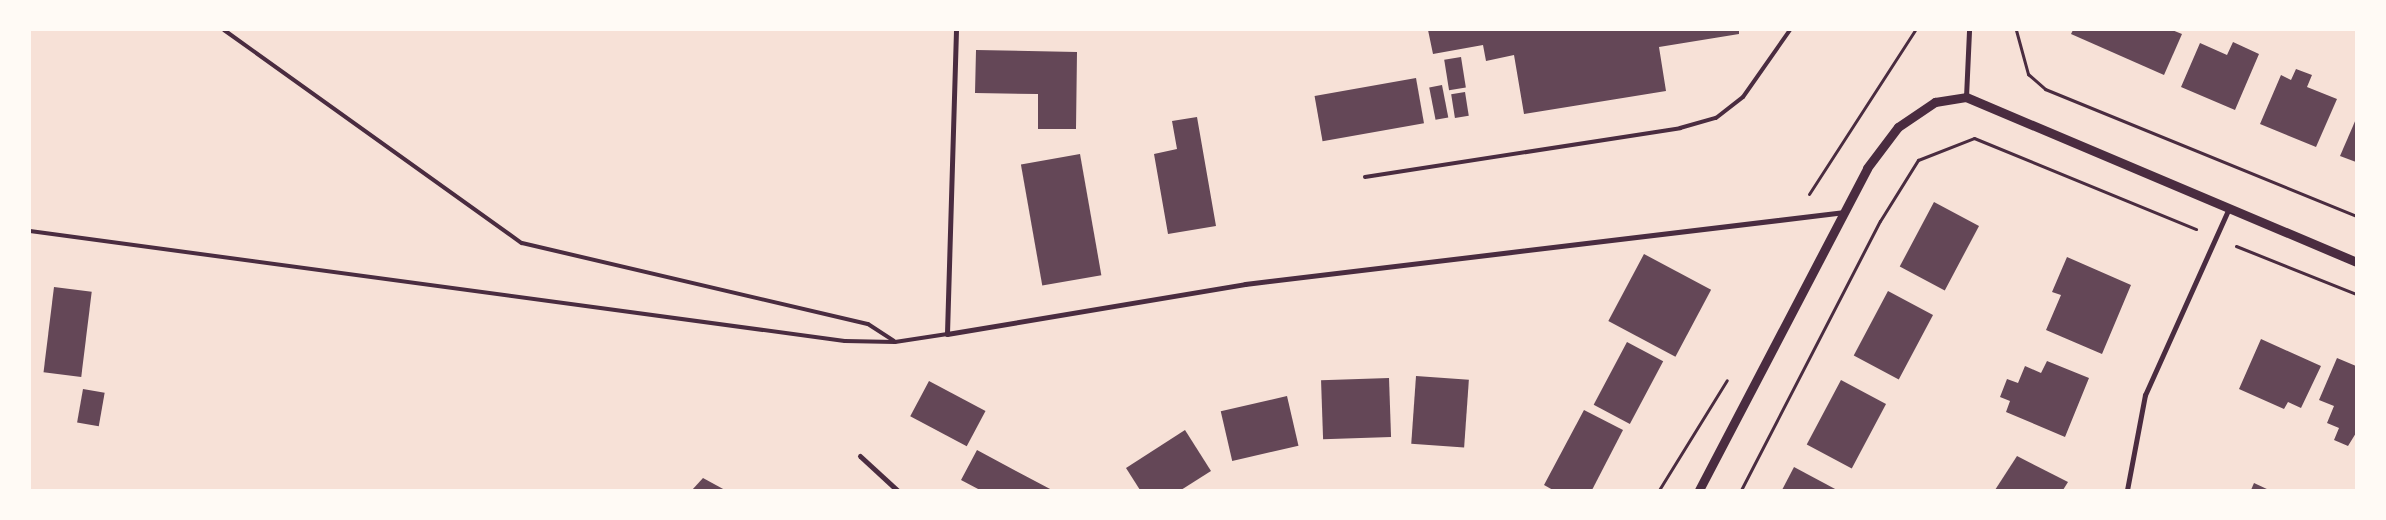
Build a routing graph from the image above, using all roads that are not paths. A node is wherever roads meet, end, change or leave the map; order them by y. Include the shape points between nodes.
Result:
1 (224, 30) edge
2 (956, 30) edge
3 (1790, 30) edge
4 (1969, 30) edge
5 (1966, 97) junction
6 (1365, 178) dead end
7 (2229, 208) junction
8 (1846, 212) junction
9 (30, 231) edge
10 (2356, 262) edge
11 (947, 334) junction
12 (895, 342) junction
13 (860, 456) dead end
14 (897, 490) edge
15 (1699, 490) edge
16 (2128, 490) edge

1 - 12 lane via 522,243 868,324
2 - 11 street
3 - 6 lane via 1743,97 1716,118 1680,128
4 - 5 street
5 - 7 street
5 - 8 street via 1936,102 1898,127 1867,168
7 - 10 street
7 - 16 street via 2145,395
8 - 11 street via 1245,284
8 - 15 street
9 - 12 lane via 836,340
11 - 12 lane
13 - 14 street

